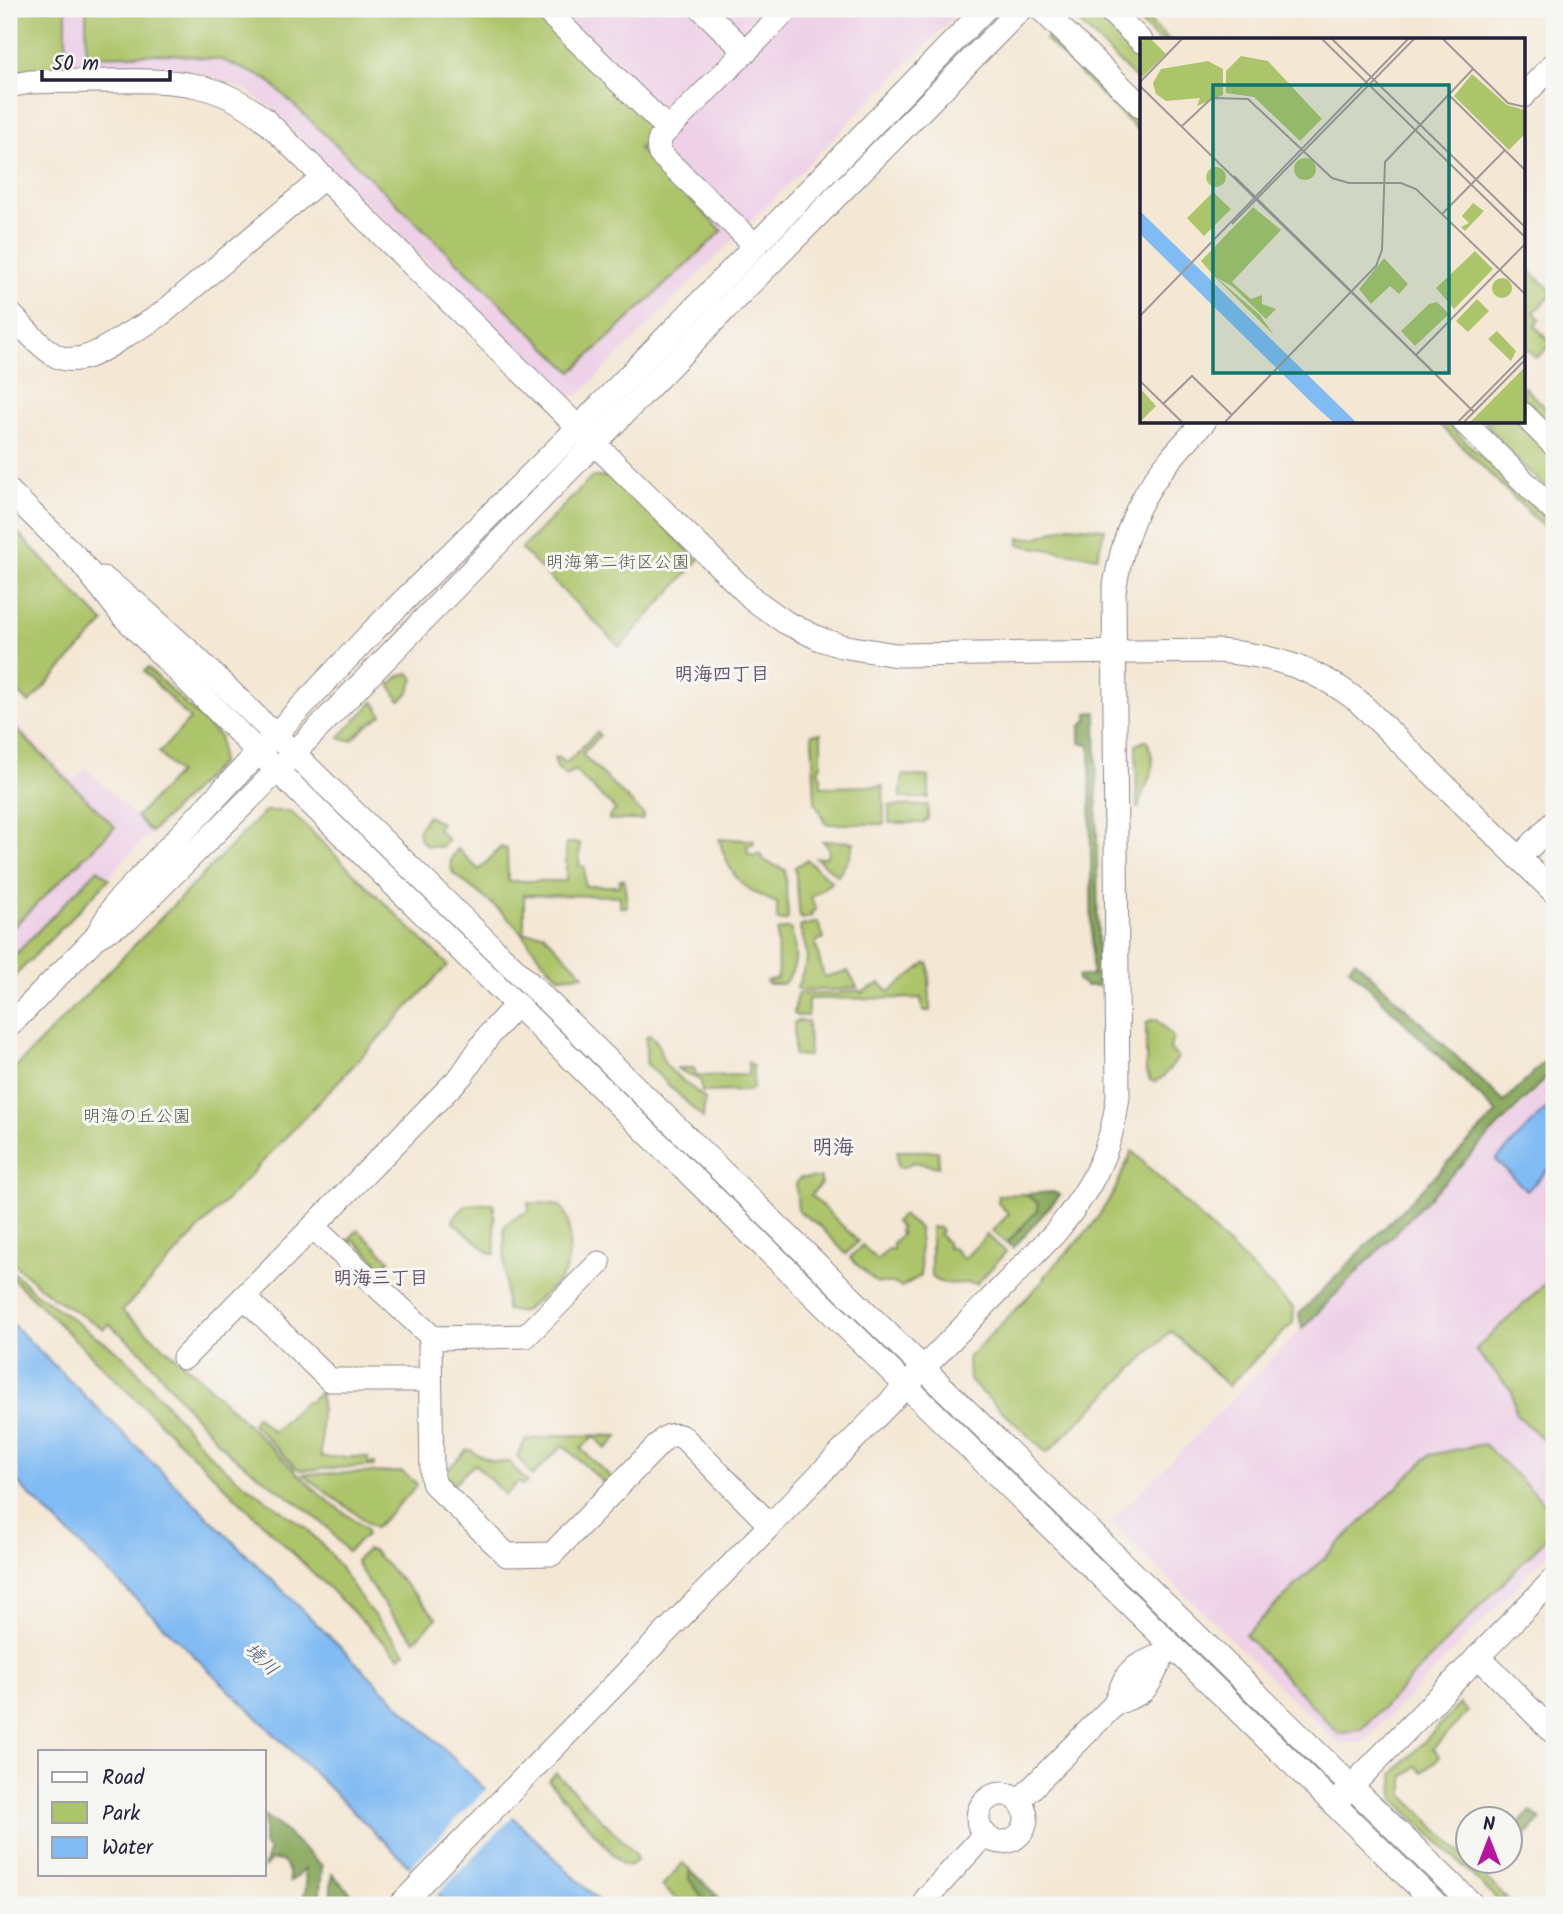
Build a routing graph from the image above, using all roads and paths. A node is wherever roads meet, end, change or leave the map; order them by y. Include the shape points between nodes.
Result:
1 (545, 9) edge
2 (702, 9) edge
3 (788, 9) edge
4 (985, 9) edge
5 (1021, 9) edge
6 (1041, 9) edge
7 (1108, 9) edge
8 (1140, 40) edge
9 (746, 52) junction
10 (1554, 64) edge
11 (9, 86) edge
12 (1524, 95) edge
13 (1140, 105) edge
14 (668, 129) junction
15 (323, 178) junction
16 (755, 245) junction
17 (9, 313) edge
18 (1524, 415) edge
19 (1202, 424) edge
20 (1466, 424) edge
21 (586, 436) junction
22 (1554, 445) edge
23 (11, 499) edge
24 (1554, 511) edge
25 (79, 561) junction
26 (1114, 653) junction
27 (275, 735) junction
28 (259, 752) junction
29 (293, 753) junction
30 (277, 770) junction
31 (1554, 822) edge
32 (1519, 858) junction
33 (1554, 892) edge
34 (96, 938) junction
35 (517, 1004) junction
36 (9, 1026) edge
37 (313, 1227) junction
38 (599, 1263) dead end
39 (244, 1297) junction
40 (433, 1338) junction
41 (184, 1358) dead end
42 (924, 1367) junction
43 (430, 1380) junction
44 (905, 1385) junction
45 (770, 1525) junction
46 (1554, 1579) edge
47 (1166, 1650) junction
48 (1478, 1656) junction
49 (1554, 1733) edge
50 (1351, 1786) junction
51 (1019, 1801) junction
52 (1335, 1804) junction
53 (985, 1835) junction
54 (927, 1898) dead end
55 (400, 1905) edge
56 (1437, 1905) edge
57 (1473, 1905) edge

1 - 14 street
2 - 9 street
3 - 9 street
4 - 16 street
5 - 21 street
6 - 13 street
7 - 8 street
9 - 14 street
10 - 12 street
11 - 15 street via 171,80 212,89 248,106
14 - 16 street via 657,144 660,154
15 - 17 street via 165,312 109,347 70,360 54,355
15 - 21 street
16 - 21 street
18 - 22 street
19 - 26 street via 1158,473 1135,511 1114,591
20 - 24 street
21 - 26 street via 754,600 817,638 896,655
21 - 27 street via 374,630
21 - 29 street
23 - 25 street
25 - 27 street via 146,612
25 - 28 street via 122,616
26 - 32 street via 1219,650 1265,656 1308,670 1358,701
26 - 42 street via 1119,1073 1115,1120 1102,1162 1078,1205
27 - 28 street
27 - 29 street
28 - 30 street
28 - 34 street via 115,904
29 - 30 street
29 - 42 street
30 - 34 street via 128,919
30 - 35 street
31 - 32 street
32 - 33 street
34 - 36 street
35 - 37 street via 485,1039 462,1075
35 - 44 street
37 - 39 street
37 - 40 street
38 - 40 street via 526,1336
39 - 41 street
39 - 43 street via 330,1380
40 - 43 street
42 - 44 street
42 - 50 street
43 - 45 street via 434,1484 507,1555 552,1554 671,1434 684,1438
44 - 45 street
44 - 47 street
45 - 55 street
46 - 48 street
47 - 51 street via 1142,1692 1115,1704
47 - 52 street
48 - 49 street
48 - 50 street
50 - 52 street
50 - 57 street
51 - 53 street via 1025,1822 1017,1836 1003,1842
51 - 53 street via 1003,1794 981,1805 978,1819
52 - 56 street
53 - 54 street

